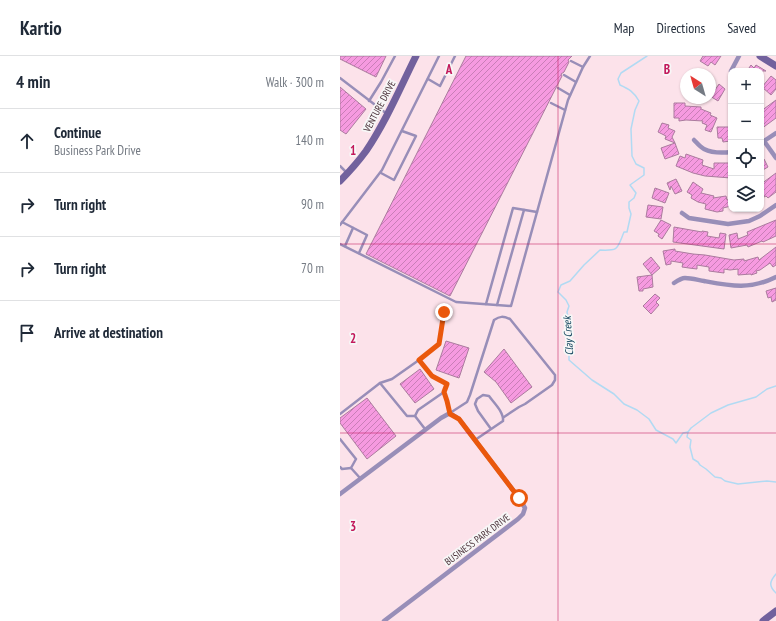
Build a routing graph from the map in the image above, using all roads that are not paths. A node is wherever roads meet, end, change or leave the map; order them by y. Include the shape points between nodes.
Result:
1 (394, 56) edge
2 (416, 56) edge
3 (439, 56) edge
4 (455, 56) edge
5 (589, 56) edge
6 (739, 56) edge
7 (760, 56) edge
8 (571, 61) dead end
9 (776, 66) edge
10 (583, 67) junction
11 (733, 68) edge
12 (564, 76) dead end
13 (340, 78) edge
14 (428, 79) junction
15 (576, 82) junction
16 (558, 88) dead end
17 (570, 95) junction
18 (369, 101) junction
19 (550, 103) dead end
20 (565, 110) junction
21 (387, 114) junction
22 (402, 130) junction
23 (776, 133) edge
24 (694, 140) dead end
25 (764, 141) edge
26 (764, 143) edge
27 (728, 152) edge
28 (776, 158) edge
29 (340, 166) edge
30 (348, 173) junction
31 (381, 173) junction
32 (340, 181) edge
33 (776, 206) edge
34 (524, 210) junction
35 (537, 212) junction
36 (682, 213) dead end
37 (341, 224) edge
38 (353, 228) junction
39 (340, 244) edge
40 (345, 246) junction
41 (359, 253) junction
42 (776, 277) edge
43 (674, 283) dead end
44 (486, 304) junction
45 (497, 305) junction
46 (444, 312) dead end
47 (419, 360) junction
48 (380, 383) junction
49 (444, 392) junction
50 (340, 414) edge
51 (450, 414) junction
52 (415, 416) junction
53 (504, 417) junction
54 (425, 429) junction
55 (491, 429) junction
56 (340, 439) edge
57 (475, 440) junction
58 (340, 467) edge
59 (351, 468) junction
60 (360, 478) junction
61 (340, 494) edge
62 (776, 611) edge
63 (384, 621) edge
64 (763, 621) edge

1 - 18 lane via 382,82
2 - 21 street, VENTURE DRIVE
3 - 14 lane
4 - 14 lane via 440,86
5 - 10 lane
6 - 11 street
7 - 9 street
8 - 10 lane
10 - 15 lane
12 - 15 lane
13 - 18 lane
14 - 22 lane
15 - 17 lane
16 - 17 lane
17 - 20 lane
18 - 21 lane
19 - 20 lane
20 - 35 lane
21 - 30 street, VENTURE DRIVE via 365,151
22 - 31 lane
22 - 31 lane via 416,136 394,180
23 - 25 street
24 - 27 street via 704,149
26 - 28 street
29 - 30 lane
30 - 32 street, VENTURE DRIVE
31 - 37 lane
33 - 36 street via 749,221 728,224 689,218
34 - 35 lane
34 - 44 lane via 513,208
34 - 45 lane
35 - 45 lane via 511,306
37 - 38 lane
38 - 40 lane
38 - 41 lane via 367,235
39 - 40 lane
40 - 41 lane
41 - 44 lane via 456,302
42 - 43 street via 749,286 685,278
44 - 45 lane
46 - 47 lane via 439,344
47 - 48 lane via 392,379
47 - 49 lane via 432,376 447,384
48 - 50 lane
48 - 52 lane via 407,416
49 - 51 lane
49 - 52 lane via 418,410
51 - 53 lane via 467,402 494,320 504,316 510,319 555,375 555,380 552,385
51 - 54 street
51 - 57 street, BUSINESS PARK DRIVE via 459,419
52 - 54 lane
53 - 55 lane via 503,421
53 - 55 lane via 489,396 483,395 477,399 476,408
54 - 60 street
55 - 57 lane
56 - 59 lane via 356,459
57 - 63 street, BUSINESS PARK DRIVE via 522,503 525,508 523,514
58 - 59 lane
59 - 60 lane
60 - 61 street
62 - 64 street

